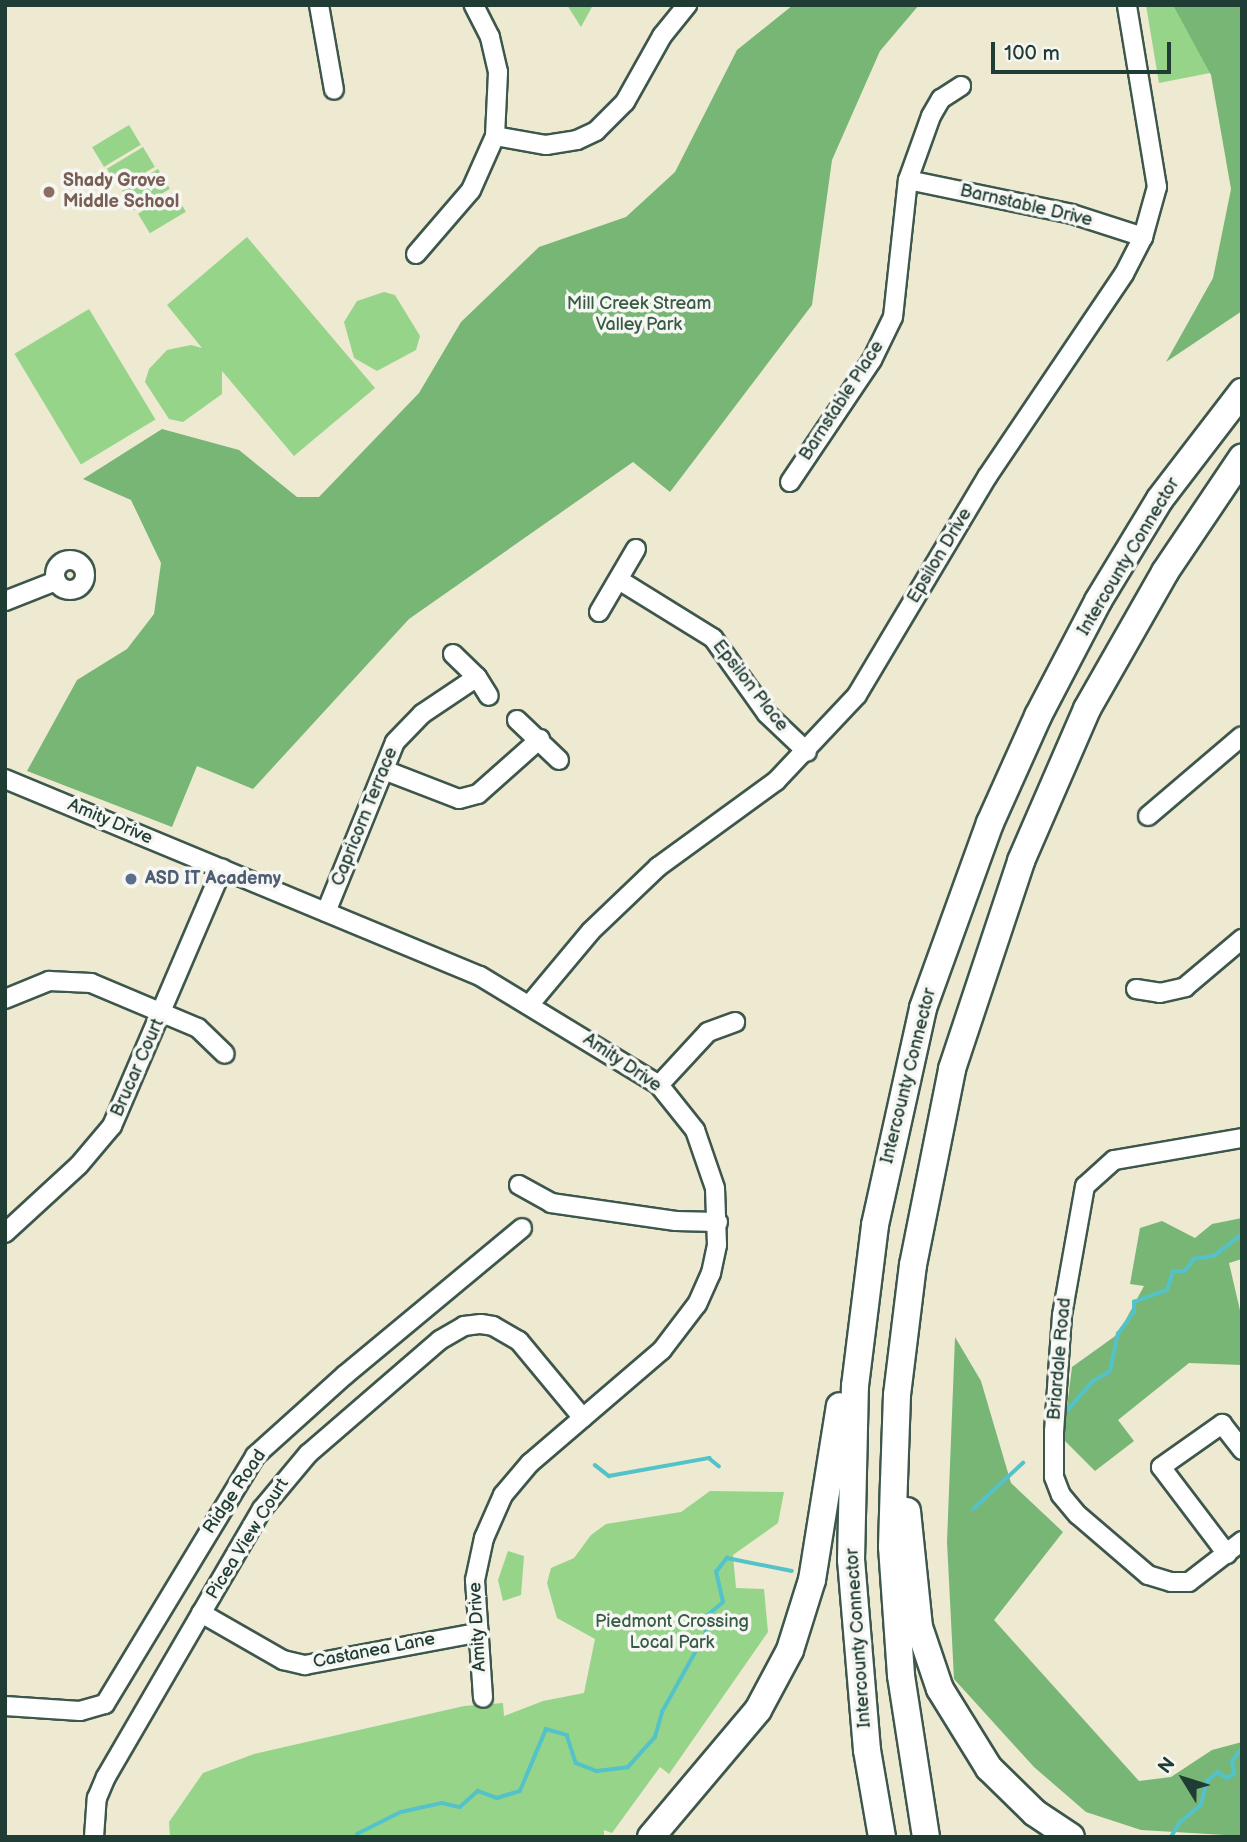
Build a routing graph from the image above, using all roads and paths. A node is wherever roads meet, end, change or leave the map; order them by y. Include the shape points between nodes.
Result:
1 (319, 5) edge
2 (474, 5) edge
3 (687, 5) edge
4 (1127, 5) edge
5 (961, 86) dead end
6 (334, 90) dead end
7 (495, 136) junction
8 (908, 180) junction
9 (1143, 237) junction
10 (416, 254) dead end
11 (1242, 391) edge
12 (1242, 458) edge
13 (790, 482) dead end
14 (636, 550) dead end
15 (619, 580) junction
16 (56, 581) dead end
17 (5, 601) edge
18 (599, 612) dead end
19 (453, 654) dead end
20 (477, 677) junction
21 (489, 696) dead end
22 (517, 719) dead end
23 (1242, 736) edge
24 (540, 739) junction
25 (807, 752) junction
26 (559, 760) dead end
27 (384, 770) junction
28 (5, 779) edge
29 (1147, 816) dead end
30 (222, 869) junction
31 (326, 912) junction
32 (1242, 939) edge
33 (1136, 989) dead end
34 (5, 999) edge
35 (530, 1004) junction
36 (162, 1012) junction
37 (735, 1022) dead end
38 (225, 1054) dead end
39 (659, 1085) junction
40 (1242, 1138) edge
41 (519, 1185) dead end
42 (718, 1222) junction
43 (874, 1226) junction
44 (522, 1228) dead end
45 (5, 1233) edge
46 (897, 1395) junction
47 (583, 1418) junction
48 (1242, 1450) edge
49 (1242, 1541) edge
50 (1227, 1554) junction
51 (201, 1613) junction
52 (476, 1633) junction
53 (483, 1698) dead end
54 (5, 1706) edge
55 (94, 1837) edge
56 (651, 1837) edge
57 (882, 1837) edge
58 (926, 1837) edge
59 (1071, 1837) edge

1 - 6 street
2 - 7 street via 490,37 498,72
3 - 7 street via 662,36 625,102 596,131 577,140 546,145
4 - 9 street, Epsilon Drive via 1157,187
5 - 8 street, Barnstable Place via 941,99
7 - 10 street via 471,191
8 - 9 street, Barnstable Drive via 1072,214
8 - 13 street, Barnstable Place via 893,317 872,360
9 - 25 street, Epsilon Drive via 1125,274 987,477 857,695
11 - 43 highway, Intercounty Connector via 1160,499 1098,601 1006,787 923,1008
12 - 46 highway via 1164,572 1087,709 1021,861 952,1069 913,1265
14 - 15 street
15 - 18 street
15 - 25 street, Epsilon Place via 713,638 767,714
16 - 17 street
19 - 20 street
20 - 21 street
20 - 27 street, Capricorn Terrace via 407,726
22 - 24 street
23 - 29 street
24 - 26 street
24 - 27 street via 478,794 459,799
25 - 35 street, Epsilon Drive via 776,781 658,867 591,931
27 - 31 street, Capricorn Terrace
28 - 30 street, Amity Drive
30 - 31 street, Amity Drive
30 - 36 street, Brucar Court
31 - 35 street, Amity Drive via 480,976
32 - 33 street via 1185,987 1160,993
34 - 36 street via 31,985 67,980 107,988
35 - 39 street, Amity Drive
36 - 38 street via 198,1028
36 - 45 street, Brucar Court via 122,1109 101,1142
37 - 39 street via 708,1032
39 - 42 street, Amity Drive via 695,1130 707,1157
40 - 50 street, Briardale Road via 1114,1160 1085,1186 1062,1315 1054,1431 1054,1477 1061,1494 1077,1515 1148,1575 1189,1582
41 - 42 street via 567,1206
42 - 47 street, Amity Drive via 711,1273 681,1328 641,1371
43 - 56 highway via 812,1580 790,1650 758,1710
43 - 57 highway, Intercounty Connector via 856,1386 851,1560 867,1750
44 - 54 street, Ridge Road via 345,1375 256,1456 105,1704 80,1712
46 - 58 highway via 891,1547 901,1675
46 - 59 highway via 919,1626 940,1689 989,1768 1035,1813
47 - 51 street, Picea View Court via 519,1341 493,1326 464,1326 440,1340 294,1468 262,1509
47 - 52 street, Amity Drive via 530,1463 491,1518 475,1580
48 - 50 street via 1222,1424 1161,1467
49 - 50 street, Briardale Road
51 - 52 street, Castanea Lane via 283,1660 304,1665
51 - 55 street, Picea View Court via 106,1777 97,1798
52 - 53 street, Amity Drive

